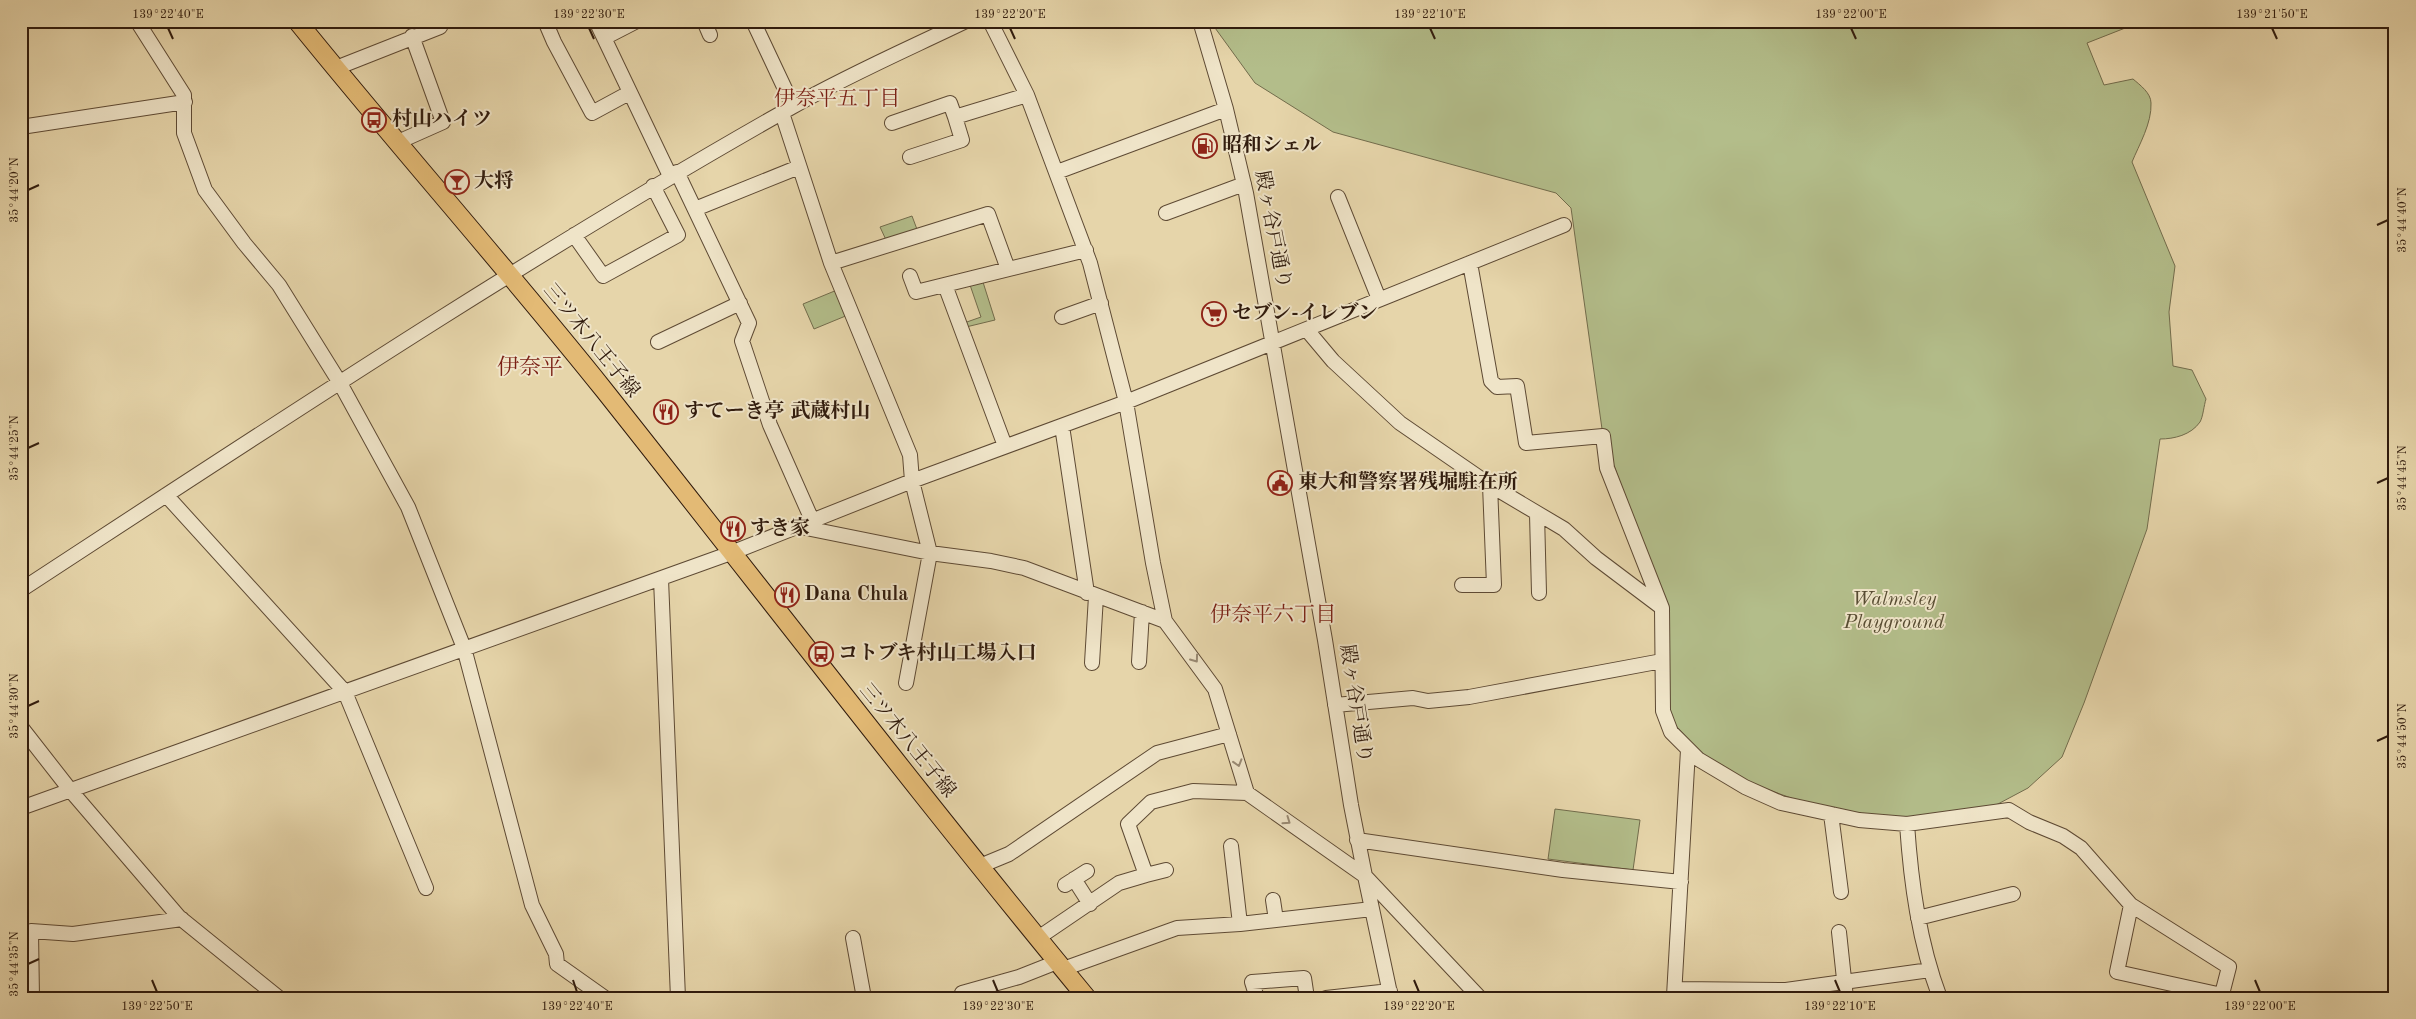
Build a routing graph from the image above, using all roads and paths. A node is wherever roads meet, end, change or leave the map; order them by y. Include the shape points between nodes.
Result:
1 (136, 21) edge
2 (298, 21) edge
3 (443, 21) edge
4 (545, 21) edge
5 (596, 21) edge
6 (637, 21) edge
7 (704, 21) edge
8 (753, 21) edge
9 (990, 21) edge
10 (1200, 21) edge
11 (964, 22) edge
12 (710, 35) dead end
13 (412, 36) junction
14 (604, 38) junction
15 (336, 68) junction
16 (629, 93) junction
17 (1027, 95) junction
18 (184, 102) junction
19 (787, 109) junction
20 (1226, 109) junction
21 (955, 117) junction
22 (892, 123) dead end
23 (21, 127) edge
24 (398, 142) junction
25 (910, 157) dead end
26 (799, 168) junction
27 (1057, 172) junction
28 (673, 174) junction
29 (1244, 184) junction
30 (653, 186) junction
31 (1338, 197) dead end
32 (695, 209) junction
33 (1166, 213) dead end
34 (1564, 225) dead end
35 (574, 235) junction
36 (1086, 250) junction
37 (1470, 262) junction
38 (831, 263) junction
39 (1008, 269) junction
40 (510, 274) junction
41 (910, 276) dead end
42 (945, 285) junction
43 (1379, 299) junction
44 (1102, 302) junction
45 (740, 303) junction
46 (1062, 317) dead end
47 (1307, 330) junction
48 (658, 342) dead end
49 (1273, 344) junction
50 (340, 383) junction
51 (1126, 402) junction
52 (1062, 426) junction
53 (1005, 446) junction
54 (912, 481) junction
55 (1490, 485) junction
56 (166, 495) junction
57 (1537, 514) junction
58 (812, 520) junction
59 (795, 526) junction
60 (731, 553) junction
61 (930, 553) junction
62 (661, 579) junction
63 (1462, 585) dead end
64 (21, 590) edge
65 (1539, 592) dead end
66 (1091, 594) junction
67 (1662, 608) junction
68 (1142, 612) junction
69 (1165, 621) junction
70 (464, 648) junction
71 (1662, 661) junction
72 (1139, 662) dead end
73 (1092, 663) dead end
74 (906, 682) dead end
75 (345, 692) junction
76 (1335, 705) junction
77 (21, 727) edge
78 (1229, 734) junction
79 (1688, 750) junction
80 (71, 791) junction
81 (1247, 793) junction
82 (21, 808) edge
83 (1831, 814) junction
84 (1907, 824) junction
85 (1357, 840) junction
86 (1231, 846) dead end
87 (980, 866) junction
88 (1166, 870) dead end
89 (1088, 871) dead end
90 (1146, 875) junction
91 (1365, 876) junction
92 (1681, 882) junction
93 (426, 888) dead end
94 (1842, 892) dead end
95 (2013, 894) dead end
96 (1273, 900) dead end
97 (1090, 904) junction
98 (2131, 906) junction
99 (1372, 909) junction
100 (1918, 918) junction
101 (182, 920) junction
102 (1276, 920) junction
103 (1240, 924) junction
104 (1839, 932) dead end
105 (853, 938) dead end
106 (1038, 938) junction
107 (1060, 966) junction
108 (1930, 970) junction
109 (1845, 982) junction
110 (1675, 993) edge
111 (1390, 994) edge
112 (2221, 996) edge
113 (1085, 997) edge
114 (32, 998) edge
115 (279, 998) edge
116 (605, 998) edge
117 (678, 998) edge
118 (864, 998) edge
119 (963, 998) edge
120 (1257, 998) edge
121 (1307, 998) edge
122 (1326, 998) edge
123 (1480, 998) edge
124 (1846, 998) edge
125 (1940, 998) edge

1 - 18 street via 184,95
2 - 15 main road, 三ツ木八王子線
3 - 13 street via 440,27
4 - 16 street via 592,113
5 - 14 street
6 - 14 street
7 - 12 street
8 - 19 street
9 - 17 street
10 - 20 street, 殿ヶ谷戸通り
11 - 19 street
13 - 15 street
13 - 24 street via 443,122
14 - 16 street
15 - 24 main road, 三ツ木八王子線
16 - 28 street
17 - 21 street
17 - 27 street
18 - 23 street
18 - 50 street via 184,133 205,190 279,285
19 - 26 street
19 - 28 street
20 - 27 street
20 - 29 street, 殿ヶ谷戸通り
21 - 22 street via 950,104
21 - 25 street via 962,140
24 - 40 main road, 三ツ木八王子線
26 - 32 street
26 - 38 street
27 - 36 street
28 - 30 street
28 - 32 street
29 - 33 street
29 - 49 street, 殿ヶ谷戸通り
30 - 35 street
30 - 35 street via 678,235 603,276
31 - 43 street
32 - 45 street
34 - 37 street
35 - 40 street
36 - 39 street
36 - 44 street
37 - 43 street
37 - 67 street via 1491,380 1497,387 1517,386 1526,443 1604,436 1607,468
38 - 39 street via 988,214
38 - 54 street via 910,455
39 - 42 street
40 - 50 street
40 - 60 main road, 三ツ木八王子線
41 - 42 street via 916,292
42 - 53 street
43 - 47 street
44 - 46 street
44 - 51 street
45 - 48 street
45 - 58 street via 749,323 742,341 770,425
47 - 49 street
47 - 55 street via 1333,361 1400,423
49 - 51 street
49 - 76 street, 殿ヶ谷戸通り
50 - 56 street
50 - 70 street via 408,507
51 - 52 street
51 - 69 street
52 - 53 street
52 - 66 street
53 - 54 street
54 - 58 street
54 - 61 street
55 - 57 street
55 - 63 street via 1494,586
56 - 64 street
56 - 75 street
57 - 65 street
57 - 67 street via 1564,529
58 - 59 street
59 - 60 street
59 - 61 street
60 - 62 street
60 - 87 main road, 三ツ木八王子線
61 - 66 street via 1024,568
61 - 74 street
62 - 70 street
62 - 117 street
66 - 68 street
66 - 73 street
67 - 71 street
68 - 69 street
68 - 72 street
69 -> 78 street via 1215,688
70 - 75 street
70 - 116 street via 532,905 556,954 557,964
71 - 76 street via 1470,697
71 - 79 street via 1663,717 1670,732
75 - 80 street
75 - 93 street
76 - 85 street, 殿ヶ谷戸通り
77 - 80 street
78 -> 81 street
78 - 87 street via 1156,753 1009,854
79 - 83 street via 1716,771 1761,796
79 - 92 street
80 - 82 street
80 - 101 street
81 - 90 street via 1193,791 1151,802 1128,824
81 -> 91 street
83 - 84 street
83 - 94 street
84 - 98 street via 2009,810 2081,848
84 - 100 street
85 - 91 street, 殿ヶ谷戸通り
85 - 92 street via 1563,870
86 - 103 street
87 - 106 main road, 三ツ木八王子線
88 - 90 street
89 - 97 street via 1069,882
90 - 97 street via 1119,883
91 - 99 street, 殿ヶ谷戸通り
91 - 123 street
92 - 110 street
95 - 100 street
96 - 102 street
97 - 106 street
98 - 112 street via 2229,967
98 - 112 street via 2117,972
99 - 102 street
99 - 111 street, 殿ヶ谷戸通り
100 - 108 street
101 - 114 street via 73,934 31,931
101 - 115 street
102 - 103 street
103 - 107 street via 1176,928
104 - 109 street
105 - 118 street
106 - 107 main road, 三ツ木八王子線
107 - 113 main road, 三ツ木八王子線
107 - 119 street via 962,992
108 - 109 street
108 - 125 street
109 - 110 street via 1786,990
109 - 124 street
111 - 122 street
120 - 121 street via 1252,982 1304,978

